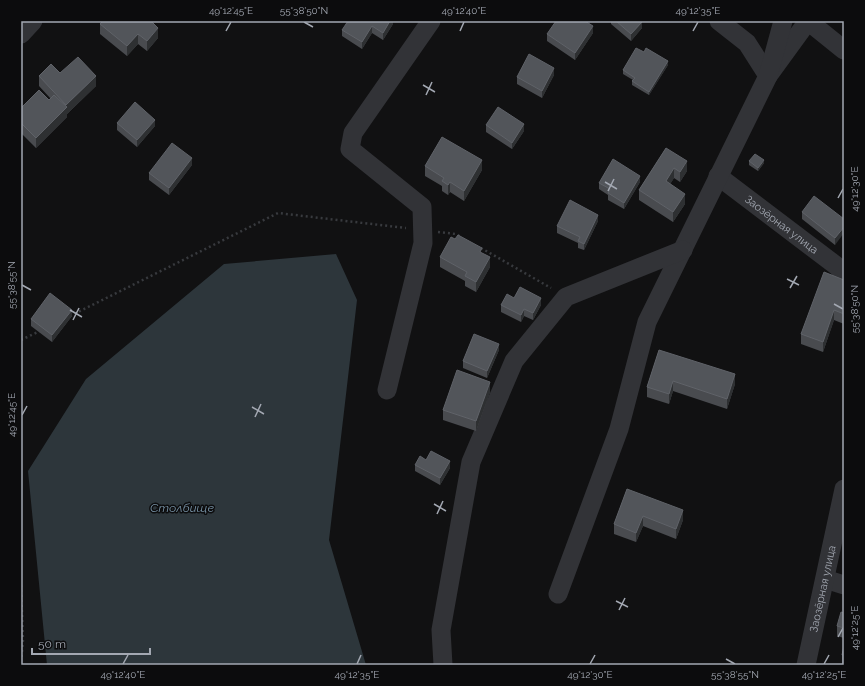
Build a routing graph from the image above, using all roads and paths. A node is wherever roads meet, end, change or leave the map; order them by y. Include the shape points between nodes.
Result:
1 (33, 21) edge
2 (431, 21) edge
3 (719, 21) edge
4 (783, 21) edge
5 (21, 34) edge
6 (844, 50) edge
7 (768, 76) junction
8 (718, 176) junction
9 (409, 228) dead end
10 (432, 231) dead end
11 (462, 238) edge
12 (476, 246) edge
13 (683, 250) junction
14 (844, 276) edge
15 (566, 297) junction
16 (64, 319) edge
17 (42, 330) edge
18 (21, 340) edge
19 (387, 390) dead end
20 (844, 489) edge
21 (825, 579) junction
22 (844, 584) edge
23 (21, 585) edge
24 (558, 594) dead end
25 (21, 663) edge
26 (443, 665) edge
27 (806, 665) edge

1 - 5 street
2 - 19 street via 353,133 350,149 422,207 423,243
3 - 7 street via 747,43
4 - 7 street
6 - 7 street via 808,21
7 - 8 street
8 - 13 street
8 - 14 street, Заозёрная улица via 838,267
9 - 16 path via 278,213
10 - 11 path via 456,234
12 - 15 path
13 - 15 street
13 - 24 street via 647,322 619,429
15 - 26 street via 514,361 471,462 440,630
17 - 18 path
20 - 21 street, Заозёрная улица
21 - 22 street
21 - 27 street, Заозёрная улица
23 - 25 path

